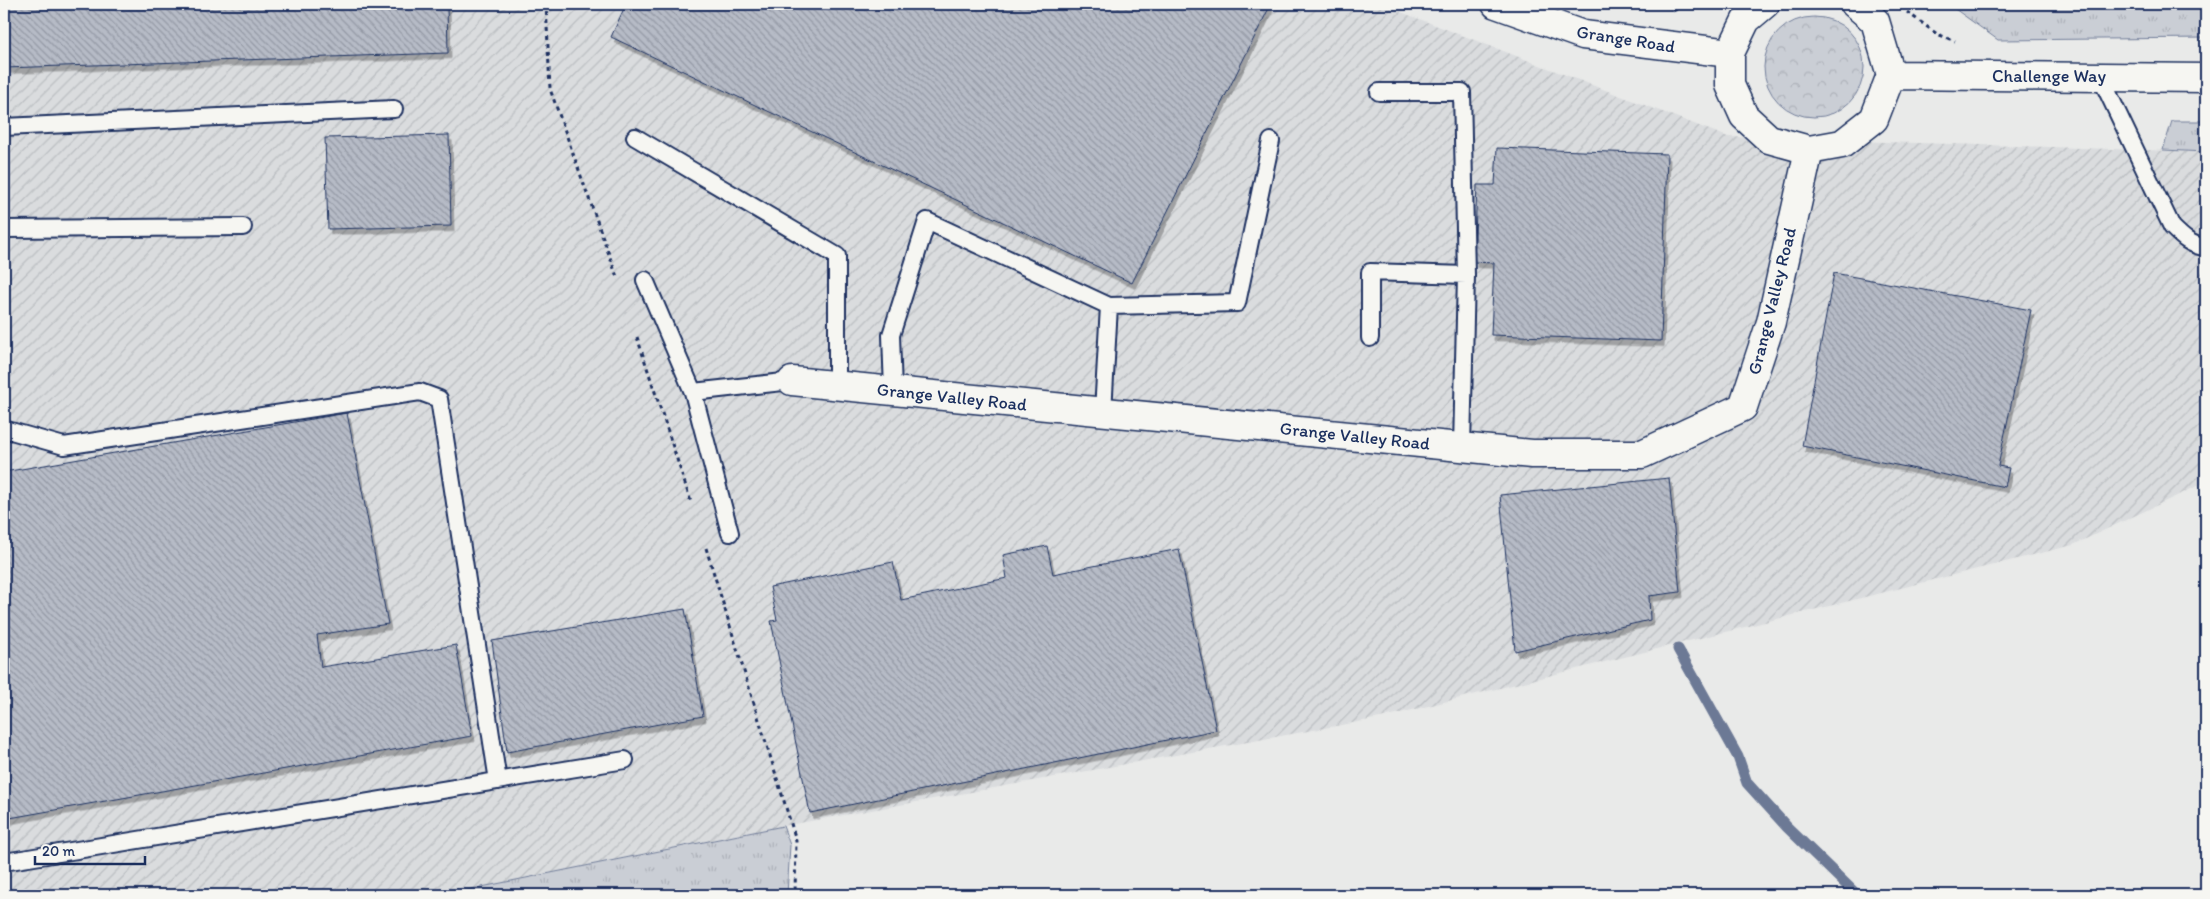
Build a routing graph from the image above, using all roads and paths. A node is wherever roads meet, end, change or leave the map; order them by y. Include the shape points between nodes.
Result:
1 (546, 4) edge
2 (1496, 4) edge
3 (1765, 4) edge
4 (1855, 4) edge
5 (1730, 53) junction
6 (1891, 75) junction
7 (2100, 76) junction
8 (2206, 78) edge
9 (1379, 92) dead end
10 (394, 109) dead end
11 (4, 127) edge
12 (635, 137) dead end
13 (1271, 141) dead end
14 (1809, 150) junction
15 (243, 227) dead end
16 (4, 229) edge
17 (2206, 246) edge
18 (1466, 275) junction
19 (645, 280) dead end
20 (618, 281) dead end
21 (1109, 306) junction
22 (637, 336) dead end
23 (1370, 338) dead end
24 (792, 381) joint
25 (837, 386) junction
26 (893, 391) junction
27 (693, 392) junction
28 (1102, 412) junction
29 (4, 429) edge
30 (1462, 447) junction
31 (694, 512) dead end
32 (730, 533) dead end
33 (704, 539) dead end
34 (625, 760) dead end
35 (498, 781) junction
36 (4, 862) edge
37 (795, 895) edge

1 - 20 path via 550,89
2 - 5 street, Grange Road via 1583,35
3 - 5 street via 1746,20
4 - 6 street via 1875,21
5 - 14 street via 1730,85 1744,116 1769,140
6 - 7 street, Challenge Way
6 - 14 street via 1874,119 1842,144
7 - 8 street, Challenge Way
7 - 17 lane via 2172,227 2184,239
9 - 18 lane via 1462,92
10 - 11 lane
12 - 25 lane via 837,256
13 - 21 lane via 1237,303
14 - 30 street, Grange Valley Road via 1770,322 1743,407 1642,454 1532,454
15 - 16 lane
18 - 23 lane via 1370,272
18 - 30 lane
19 - 27 lane
21 - 26 lane via 926,221 891,334
21 - 28 lane
22 - 31 path
24 - 25 street, Grange Valley Road
24 - 27 lane, Grange Valley Road
25 - 26 street, Grange Valley Road
26 - 28 street, Grange Valley Road
27 - 32 lane
28 - 30 street, Grange Valley Road
29 - 35 lane via 64,446 420,392 438,399
33 - 37 path via 796,840
34 - 35 lane
35 - 36 lane

